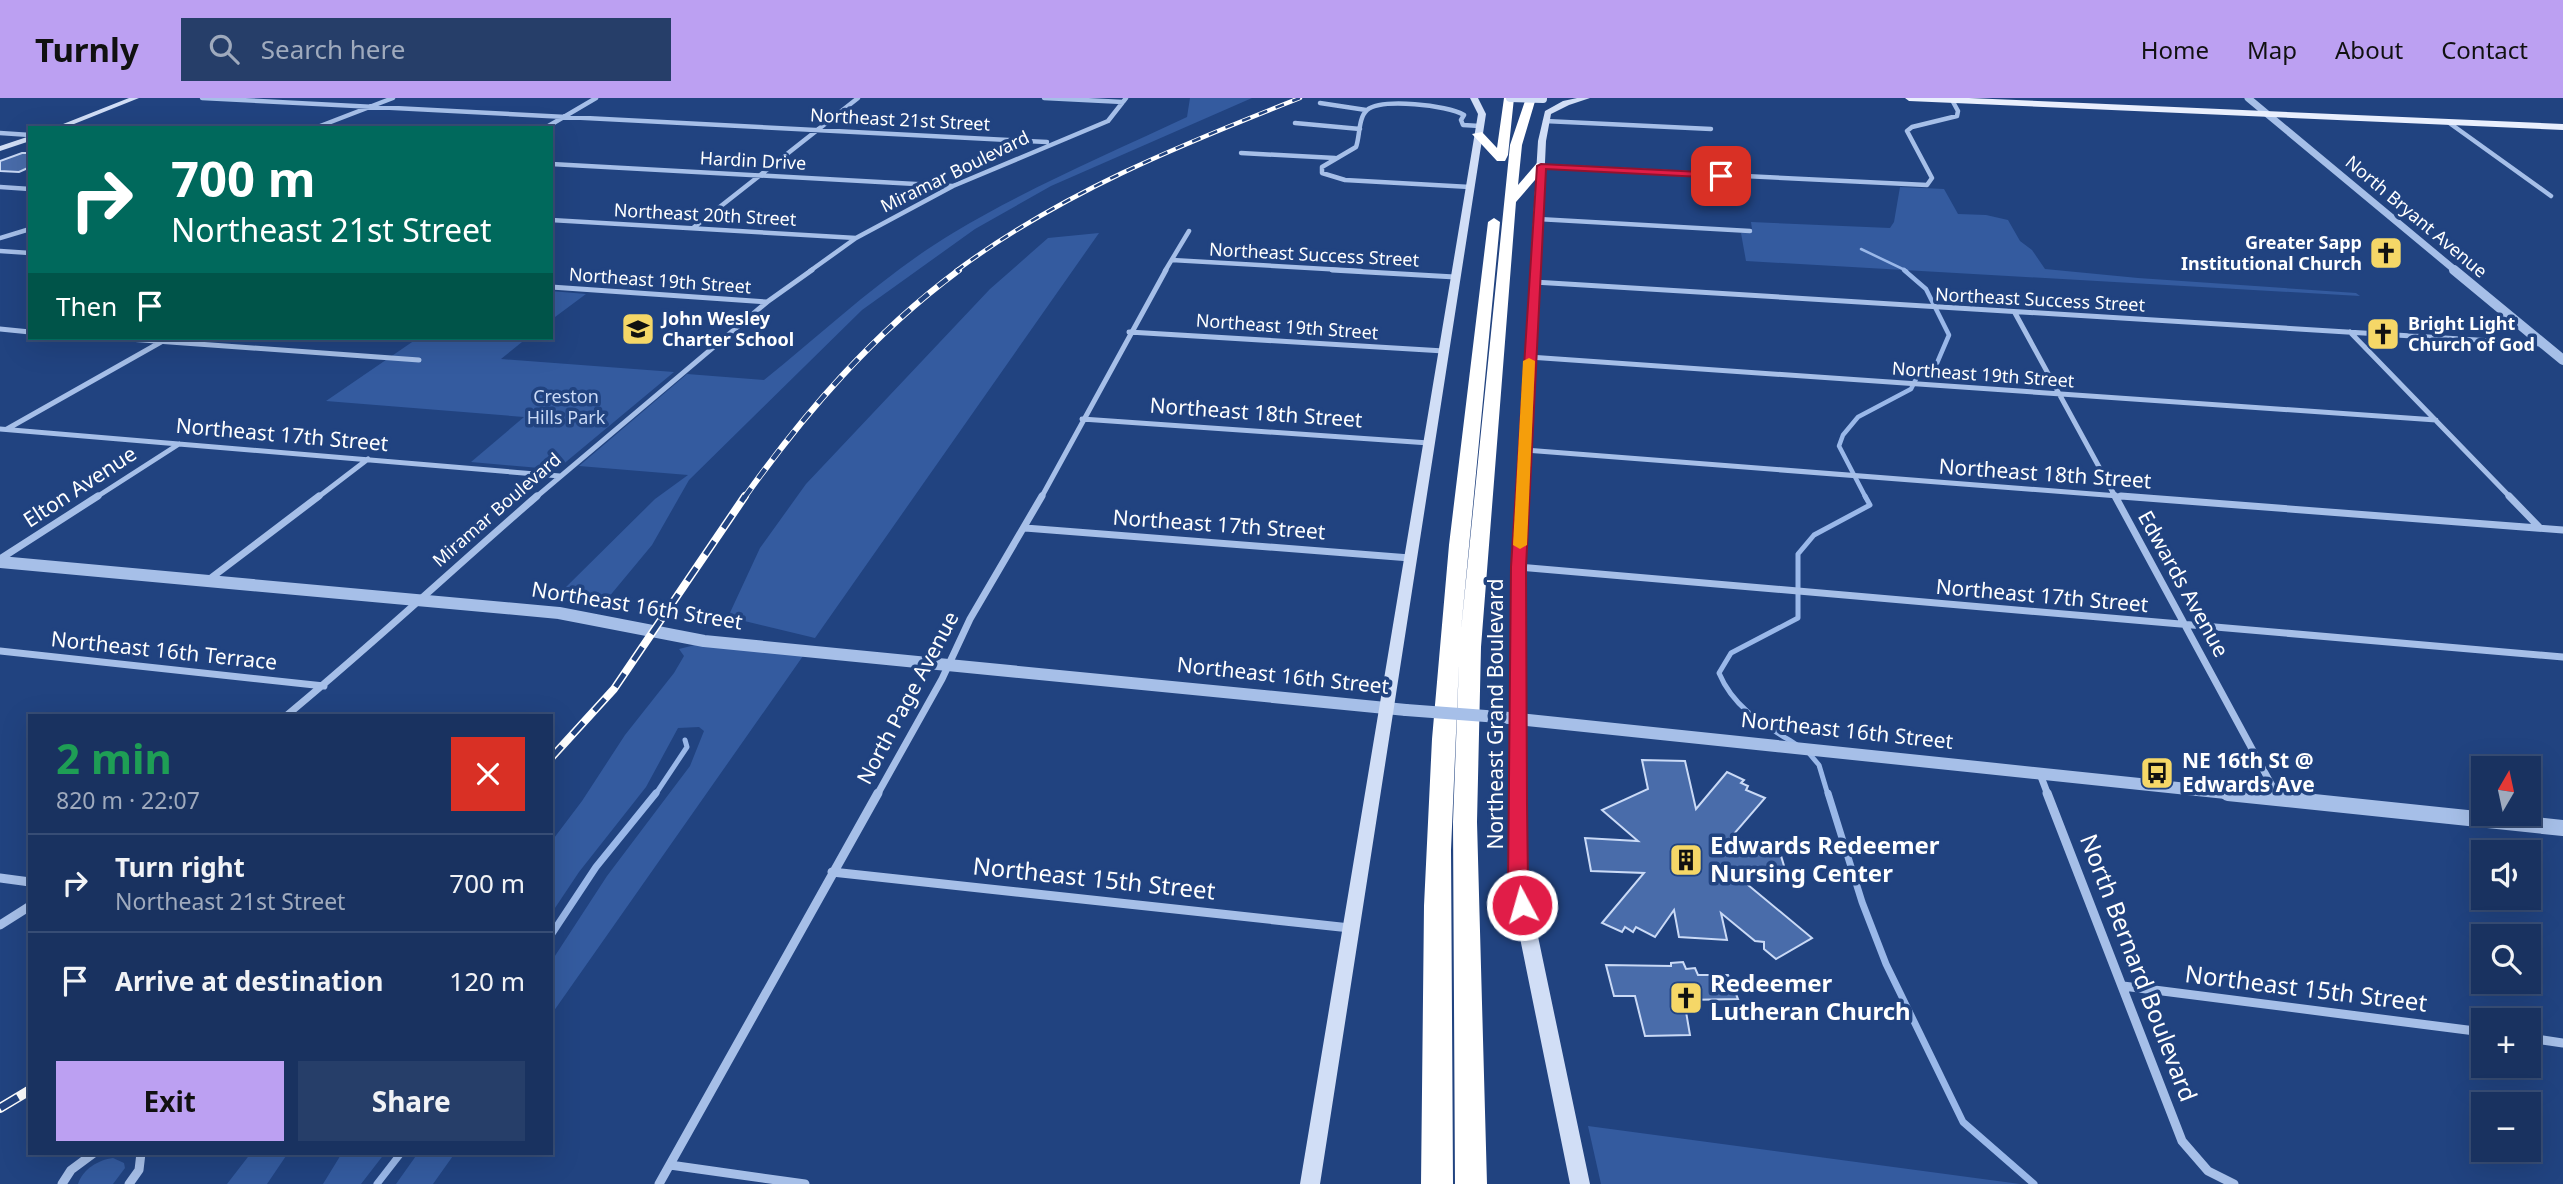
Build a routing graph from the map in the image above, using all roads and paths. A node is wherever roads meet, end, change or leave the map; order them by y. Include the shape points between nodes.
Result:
1 (135, 98) edge
2 (202, 98) edge
3 (374, 98) edge
4 (393, 98) edge
5 (596, 98) edge
6 (858, 98) edge
7 (1044, 98) edge
8 (1474, 98) edge
9 (1509, 98) edge
10 (1586, 98) edge
11 (1909, 98) edge
12 (2248, 98) edge
13 (1537, 99) edge
14 (1125, 100) edge
15 (1952, 100) junction
16 (2062, 102) edge
17 (1320, 103) dead end
18 (1566, 103) junction
19 (370, 107) junction
20 (1366, 110) junction
21 (2267, 114) junction
22 (564, 117) junction
23 (1545, 121) junction
24 (2448, 122) junction
25 (1295, 123) dead end
26 (62, 126) edge
27 (321, 126) edge
28 (548, 126) edge
29 (2563, 127) edge
30 (1360, 129) junction
31 (1711, 129) dead end
32 (818, 130) junction
33 (1479, 130) junction
34 (0, 133) edge
35 (28, 136) edge
36 (28, 137) edge
37 (1051, 142) junction
38 (0, 149) edge
39 (1241, 153) dead end
40 (1335, 158) junction
41 (1501, 159) junction
42 (553, 164) edge
43 (1541, 166) junction
44 (758, 176) junction
45 (953, 186) junction
46 (0, 187) edge
47 (1470, 187) junction
48 (28, 188) edge
49 (2551, 196) dead end
50 (1510, 201) junction
51 (1538, 219) junction
52 (553, 220) edge
53 (692, 229) junction
54 (28, 230) edge
55 (1189, 231) dead end
56 (1750, 231) dead end
57 (0, 238) edge
58 (856, 239) junction
59 (0, 251) edge
60 (28, 253) edge
61 (1172, 260) junction
62 (1455, 277) junction
63 (1534, 282) junction
64 (553, 287) edge
65 (766, 302) junction
66 (2015, 313) junction
67 (0, 329) edge
68 (28, 331) edge
69 (1129, 332) junction
70 (2350, 332) junction
71 (166, 340) edge
72 (2544, 344) junction
73 (1444, 351) junction
74 (1529, 357) junction
75 (419, 360) dead end
76 (2563, 360) edge
77 (2060, 394) junction
78 (1082, 419) junction
79 (2436, 420) junction
80 (2, 430) edge
81 (1429, 443) junction
82 (179, 444) junction
83 (1525, 450) junction
84 (368, 459) junction
85 (560, 476) junction
86 (2115, 497) junction
87 (1025, 528) junction
88 (2541, 528) junction
89 (2563, 530) edge
90 (1410, 558) junction
91 (0, 560) edge
92 (1519, 567) junction
93 (207, 581) junction
94 (419, 598) junction
95 (2186, 626) junction
96 (0, 651) edge
97 (2563, 657) edge
98 (947, 664) junction
99 (324, 686) junction
100 (1387, 708) junction
101 (289, 714) edge
102 (1508, 718) junction
103 (2040, 774) junction
104 (2279, 799) junction
105 (2563, 829) edge
106 (832, 872) junction
107 (0, 878) edge
108 (28, 882) edge
109 (28, 907) edge
110 (0, 925) edge
111 (1351, 928) junction
112 (2123, 986) junction
113 (2471, 1030) edge
114 (2541, 1040) edge
115 (2563, 1043) edge
116 (91, 1155) edge
117 (141, 1155) edge
118 (670, 1165) junction
119 (62, 1184) edge
120 (129, 1184) edge
121 (659, 1184) edge
122 (804, 1184) edge
123 (1310, 1184) edge
124 (1437, 1184) edge
125 (1471, 1184) edge
126 (1580, 1184) edge
127 (2234, 1184) edge

1 - 26 main road
2 - 19 street, Northeast 21st Street
3 - 19 street
4 - 19 street
5 - 22 street
6 - 32 street
7 - 14 street
8 - 33 main road via 1482,114
9 - 13 main road, bridge
9 - 41 highway
10 - 18 main road
11 - 15 main road
12 - 21 street, North Bryant Avenue
13 - 18 main road
13 - 50 highway via 1516,145
14 - 37 street, Miramar Boulevard via 1108,121
15 - 16 main road
15 - 43 street via 1957,116 1907,131 1931,178 1927,185
16 - 21 main road
17 - 20 street
18 - 23 main road via 1548,113
19 - 22 street, Northeast 21st Street
19 - 27 street
20 - 30 street
20 - 33 street via 1373,103 1387,101 1453,107 1464,115 1463,125
21 - 24 main road
21 - 72 street, North Bryant Avenue
22 - 28 street
22 - 32 street, Northeast 21st Street
23 - 31 street
23 - 43 main road, Northeast Grand Boulevard
24 - 29 main road
24 - 49 street
25 - 30 street
30 - 40 street via 1356,147
32 - 37 street, Northeast 21st Street
32 - 44 street
33 - 41 highway
33 - 47 main road
34 - 35 street
36 - 38 main road
37 - 45 street, Miramar Boulevard
39 - 40 street
40 - 47 street via 1322,167 1328,177
41 - 124 highway via 1454,562 1439,818
42 - 44 street, Hardin Drive
43 - 50 highway
43 - 51 main road, Northeast Grand Boulevard
44 - 45 street, Hardin Drive
44 - 53 street
45 - 58 street, Miramar Boulevard
46 - 48 street
47 - 62 main road
50 - 125 highway via 1470,647 1465,822
51 - 56 street
51 - 63 main road, Northeast Grand Boulevard
52 - 53 street, Northeast 20th Street
53 - 58 street, Northeast 20th Street
54 - 57 street
55 - 61 street, North Page Avenue
58 - 65 street, Miramar Boulevard
59 - 60 street
61 - 62 street, Northeast Success Street
61 - 69 street, North Page Avenue
62 - 73 main road
63 - 66 street, Northeast Success Street
63 - 74 main road, Northeast Grand Boulevard
64 - 65 street, Northeast 19th Street
65 - 85 street, Miramar Boulevard
66 - 70 street, Northeast Success Street
66 - 77 street, Edwards Avenue
67 - 68 street
69 - 73 street, Northeast 19th Street
69 - 78 street, North Page Avenue
70 - 72 street, Northeast Success Street
70 - 79 street
71 - 75 street
71 - 80 street
72 - 76 street, North Bryant Avenue
73 - 81 main road
74 - 77 street, Northeast 19th Street
74 - 83 main road, Northeast Grand Boulevard
77 - 79 street, Northeast 19th Street
77 - 86 street, Edwards Avenue
78 - 81 street, Northeast 18th Street
78 - 87 street, North Page Avenue
79 - 88 street
80 - 82 street, Northeast 17th Street
81 - 90 main road
82 - 84 street, Northeast 17th Street
82 - 91 street, Elton Avenue
83 - 86 street, Northeast 18th Street
83 - 92 main road, Northeast Grand Boulevard
84 - 85 street, Northeast 17th Street
84 - 93 street
85 - 94 street, Miramar Boulevard
86 - 88 street, Northeast 18th Street
86 - 95 street, Edwards Avenue
87 - 90 street, Northeast 17th Street
87 - 98 street, North Page Avenue via 953,646
88 - 89 street, Northeast 18th Street
90 - 100 main road
91 - 93 street, Northeast 16th Street
92 - 95 street, Northeast 17th Street
92 - 102 main road, Northeast Grand Boulevard
93 - 94 street, Northeast 16th Street
94 - 98 street, Northeast 16th Street via 585,616 704,641
94 - 99 street, Miramar Boulevard
95 - 97 street, Northeast 17th Street
95 - 104 street, Edwards Avenue
96 - 99 street, Northeast 16th Terrace
98 - 100 street, Northeast 16th Street
98 - 106 street, North Page Avenue
99 - 101 street, Miramar Boulevard
100 - 102 street, Northeast 16th Street, bridge
100 - 111 main road
102 - 103 street, Northeast 16th Street
102 - 126 main road, Northeast Grand Boulevard via 1518,884
103 - 104 street, Northeast 16th Street
103 - 112 street, North Bernard Boulevard
104 - 105 street, Northeast 16th Street
106 - 111 street, Northeast 15th Street
106 - 118 street, North Page Avenue
107 - 108 street
109 - 110 street
111 - 123 main road
112 - 113 street, Northeast 15th Street
112 - 127 street, North Bernard Boulevard via 2182,1141 2208,1171
114 - 115 street
116 - 119 street via 71,1170
117 - 120 street via 139,1172
118 - 121 street, North Page Avenue
118 - 122 street

